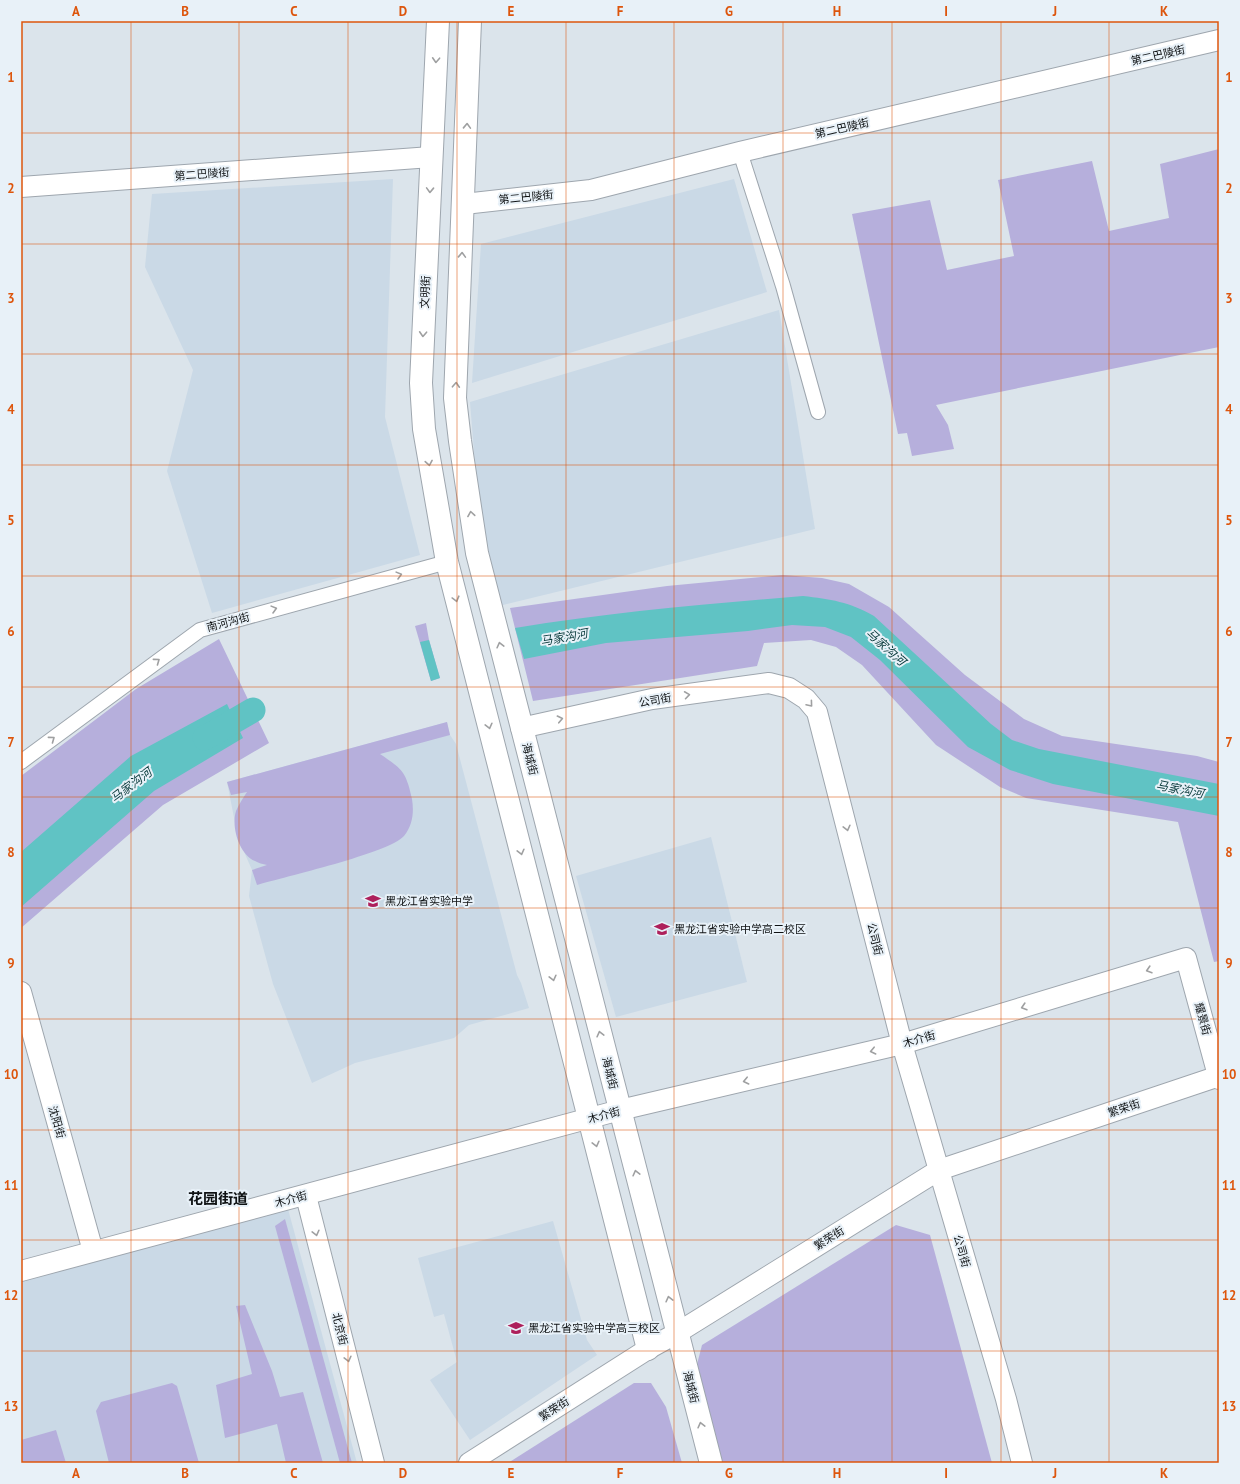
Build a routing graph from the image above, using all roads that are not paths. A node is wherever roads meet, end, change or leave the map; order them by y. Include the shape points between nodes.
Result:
1 (438, 21) edge
2 (470, 21) edge
3 (1219, 40) edge
4 (740, 152) junction
5 (431, 157) junction
6 (21, 187) edge
7 (464, 204) junction
8 (818, 412) dead end
9 (447, 562) junction
10 (522, 728) junction
11 (21, 762) edge
12 (1186, 958) joint
13 (21, 992) edge
14 (902, 1044) junction
15 (1219, 1077) edge
16 (620, 1110) junction
17 (589, 1118) junction
18 (938, 1170) junction
19 (306, 1196) junction
20 (93, 1252) junction
21 (21, 1271) edge
22 (677, 1333) junction
23 (648, 1348) junction
24 (374, 1463) edge
25 (469, 1463) edge
26 (711, 1463) edge
27 (1022, 1463) edge

1 -> 5 main road, 文明街
7 -> 2 main road
3 - 4 street, 第二巴陵街
4 - 7 street, 第二巴陵街 via 591,190
4 - 8 street
5 - 6 street, 第二巴陵街
5 -> 9 main road, 文明街 via 421,383 424,429
10 -> 7 main road, 海城街 via 477,553 460,441 456,398
11 -> 9 street, 南河沟街 via 200,630
9 -> 17 main road, 文明街
10 -> 14 street, 公司街 via 652,700 769,683 789,688 806,699 817,712
16 -> 10 main road, 海城街
12 -> 14 street, 木介街
12 - 15 street, 耀景街
13 - 20 street, 沈阳街
14 -> 16 street, 木介街
14 - 18 street, 公司街
15 - 18 street, 繁荣街
16 - 17 street, 木介街
22 -> 16 main road, 海城街
17 - 19 street, 木介街
17 -> 23 main road
18 - 22 street, 繁荣街
18 - 27 street, 公司街 via 1006,1399
19 - 20 street, 木介街
19 -> 24 street, 北京街
20 - 21 street, 木介街
22 - 23 street, 繁荣街
26 -> 22 main road, 海城街
23 - 25 street, 繁荣街

